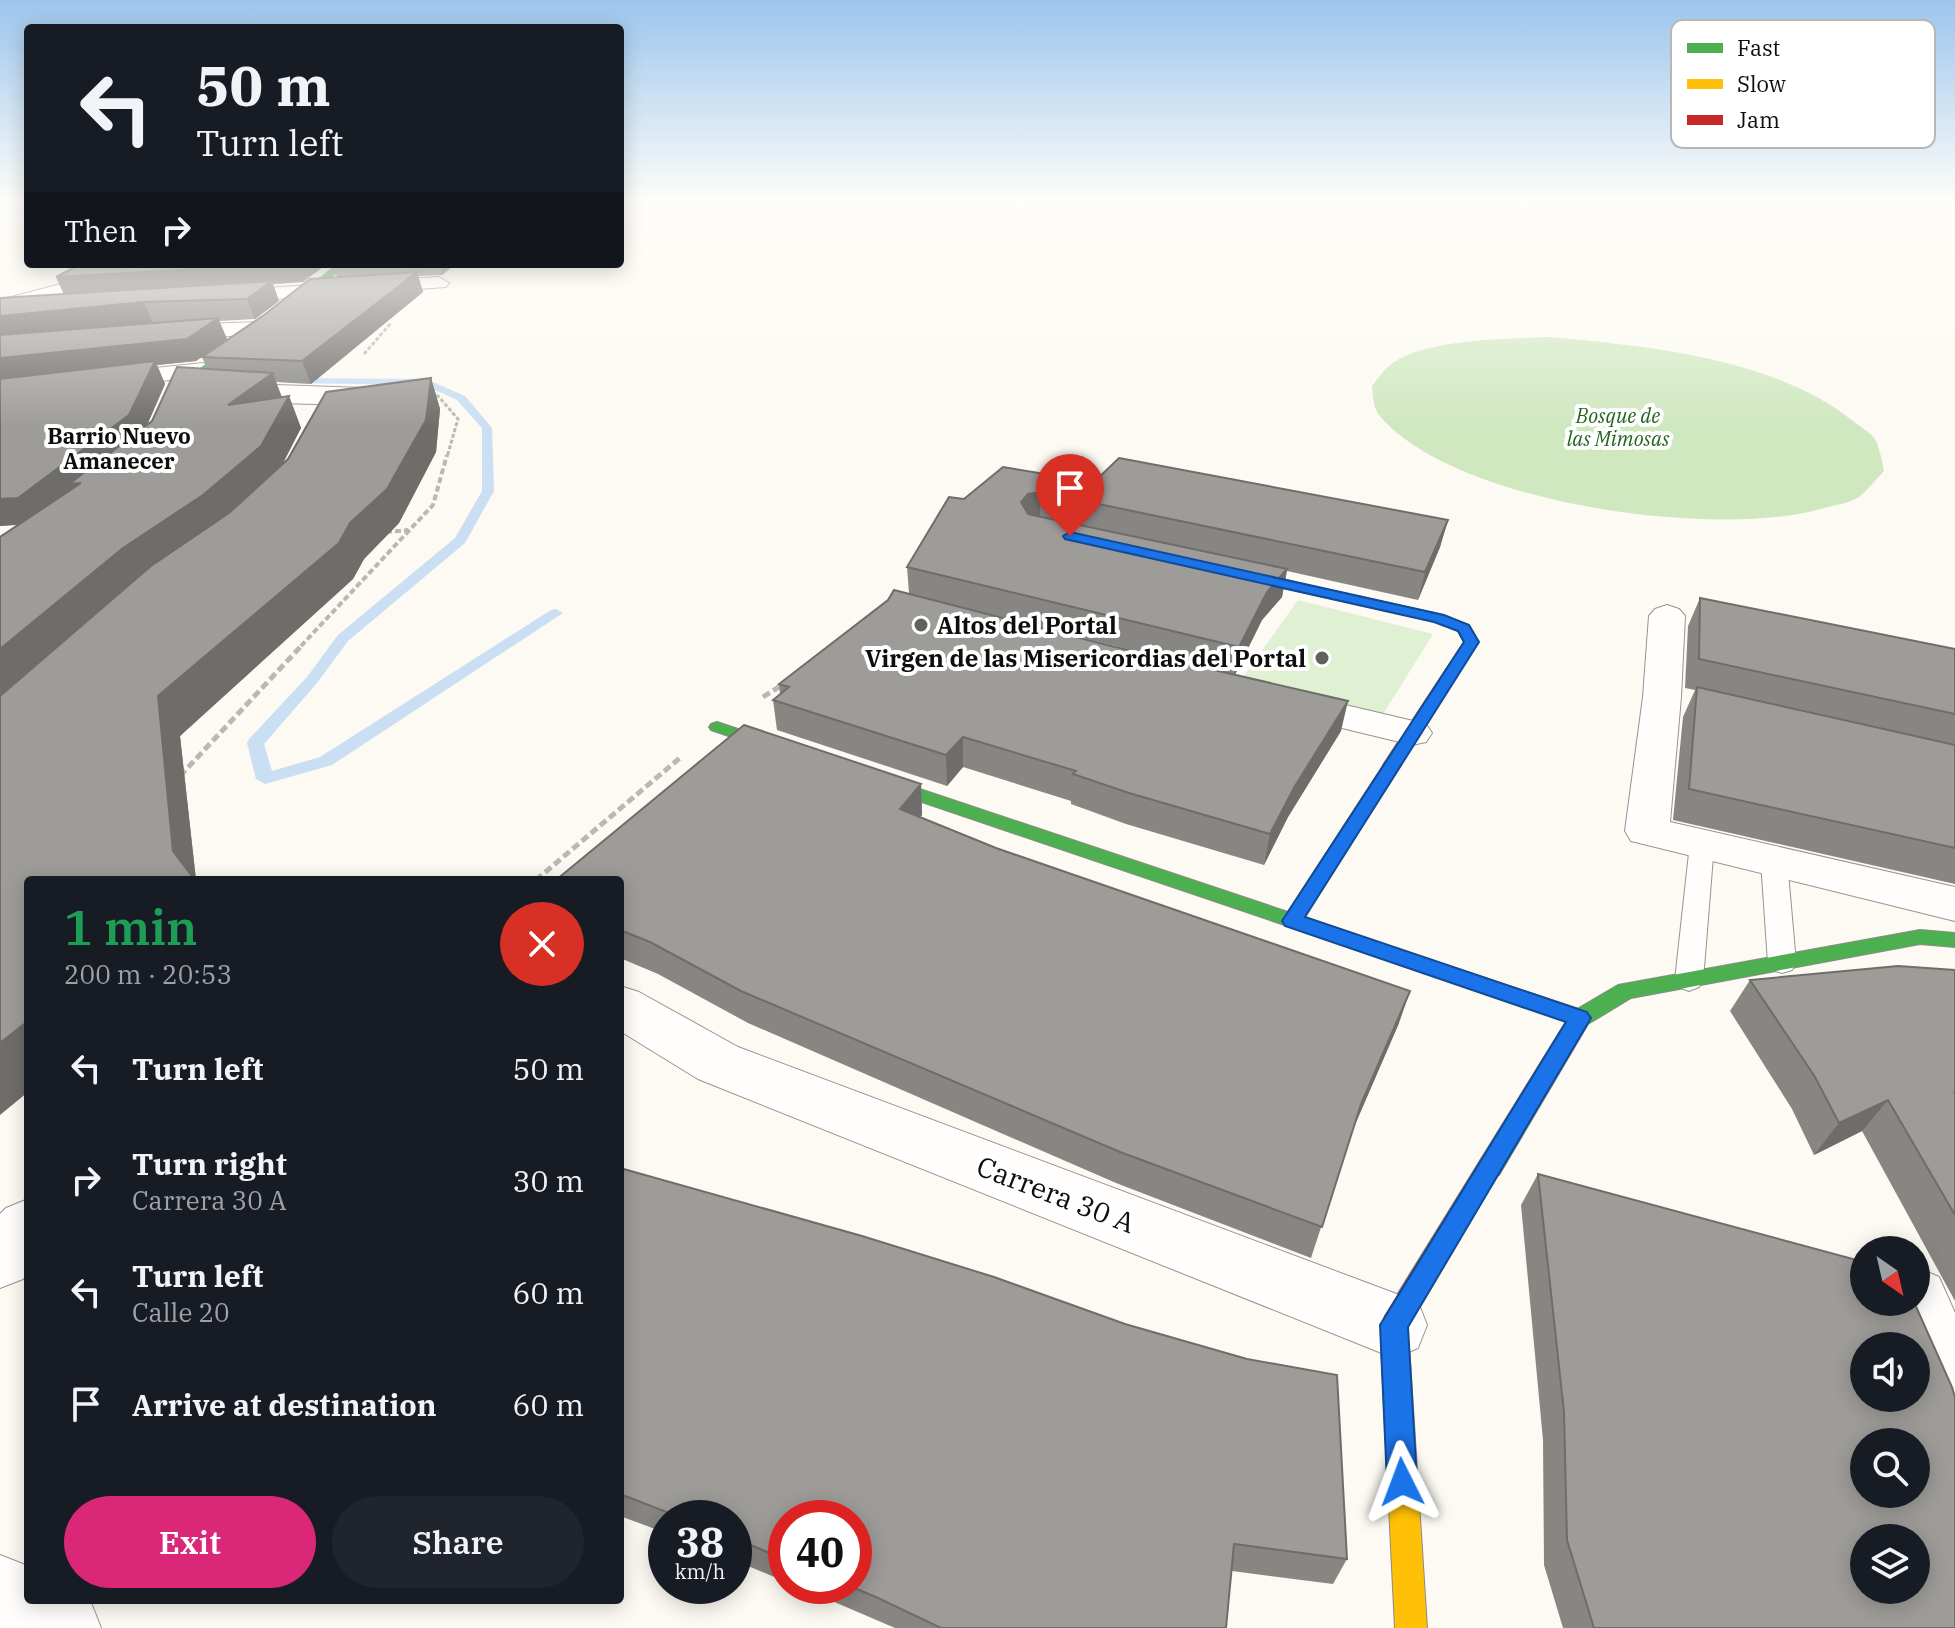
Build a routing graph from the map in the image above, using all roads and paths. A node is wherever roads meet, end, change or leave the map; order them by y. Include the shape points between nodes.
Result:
1 (328, 276) edge
2 (110, 277) edge
3 (439, 283) joint
4 (310, 291) junction
5 (200, 298) edge
6 (92, 304) edge
7 (0, 309) edge
8 (262, 329) junction
9 (144, 333) edge
10 (203, 370) junction
11 (178, 388) junction
12 (28, 389) junction
13 (0, 392) edge
14 (398, 394) junction
15 (0, 417) edge
16 (161, 431) edge
17 (409, 530) junction
18 (379, 532) edge
19 (1208, 567) edge
20 (1667, 616) dead end
21 (796, 675) edge
22 (1247, 694) edge
23 (717, 727) junction
24 (1412, 733) junction
25 (808, 758) edge
26 (853, 773) edge
27 (174, 782) dead end
28 (1702, 844) junction
29 (1774, 861) junction
30 (541, 876) edge
31 (1955, 904) edge
32 (1292, 921) junction
33 (1955, 940) edge
34 (1782, 963) junction
35 (1689, 980) junction
36 (624, 1008) edge
37 (1580, 1018) junction
38 (24, 1232) edge
39 (0, 1258) edge
40 (1923, 1316) edge
41 (1394, 1325) junction
42 (1955, 1394) edge
43 (0, 1594) edge
44 (61, 1628) edge
45 (1411, 1628) edge

1 - 4 street
2 - 7 street
3 - 4 street
3 - 14 path via 348,366
4 - 5 street
4 - 8 street
6 - 7 street
8 - 9 street
8 - 10 street
10 - 11 street
10 - 12 street
11 - 14 street via 331,408
11 - 16 street
12 - 13 street
12 - 15 street
14 - 17 path via 438,396 458,419 433,505
17 - 18 path
17 - 27 path
19 - 24 street via 1464,628 1471,642
20 - 28 street via 1678,701 1647,831
21 - 23 path
22 - 24 street
23 - 25 street
23 - 30 path
24 - 32 street
26 - 32 street
28 - 29 street
28 - 35 lane
29 - 31 street
29 - 34 lane
32 - 37 street
33 - 34 street via 1920,937
34 - 35 street
35 - 37 street via 1626,991
36 - 41 street, Carrera 30 A via 718,1063
37 - 41 street
38 - 39 street
40 - 42 street
41 - 45 street
43 - 44 street

